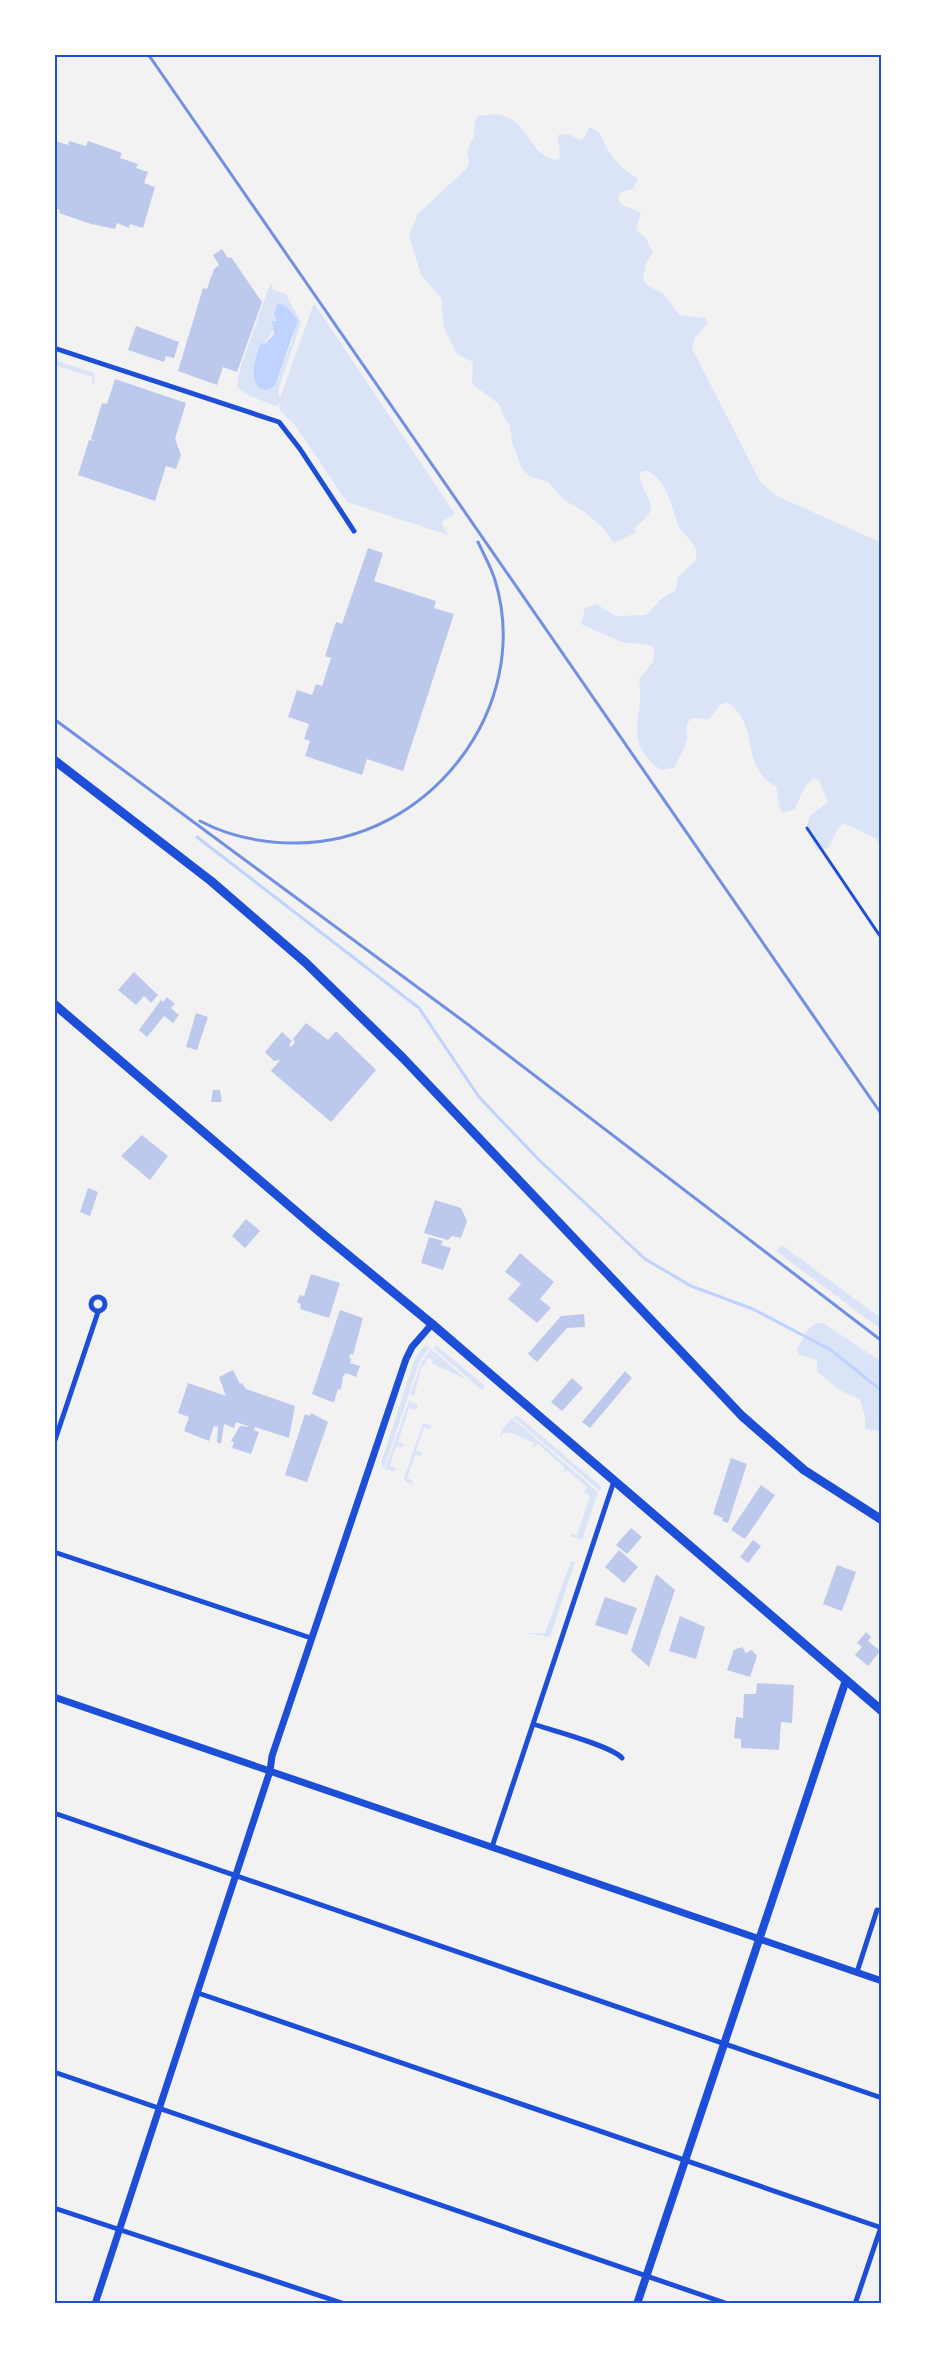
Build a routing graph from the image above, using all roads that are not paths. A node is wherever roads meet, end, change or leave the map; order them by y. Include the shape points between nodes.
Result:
1 (54, 348) edge
2 (354, 531) dead end
3 (54, 760) edge
4 (807, 828) dead end
5 (882, 939) edge
6 (54, 1004) edge
7 (98, 1312) dead end
8 (432, 1324) junction
9 (54, 1443) edge
10 (614, 1481) junction
11 (882, 1520) edge
12 (54, 1552) edge
13 (311, 1638) junction
14 (846, 1680) junction
15 (54, 1696) edge
16 (882, 1711) edge
17 (533, 1724) junction
18 (622, 1758) dead end
19 (270, 1771) junction
20 (54, 1814) edge
21 (492, 1847) junction
22 (236, 1877) junction
23 (878, 1910) dead end
24 (759, 1940) junction
25 (856, 1972) junction
26 (882, 1981) edge
27 (198, 1993) junction
28 (724, 2044) junction
29 (54, 2072) edge
30 (882, 2098) edge
31 (160, 2108) junction
32 (685, 2160) junction
33 (54, 2208) edge
34 (882, 2226) edge
35 (120, 2230) junction
36 (646, 2276) junction
37 (95, 2304) edge
38 (345, 2304) edge
39 (637, 2304) edge
40 (728, 2304) edge
41 (855, 2304) edge

1 - 2 street via 279,422
3 - 11 main road via 211,881 306,963 403,1058 742,1416 804,1470
4 - 5 lane
6 - 8 main road
7 - 9 street
8 - 10 main road
8 - 13 street via 406,1359
10 - 14 main road
10 - 17 street
12 - 13 street
13 - 19 street
14 - 16 main road
14 - 24 main road
15 - 19 street
17 - 18 street
17 - 21 street
19 - 21 street
19 - 22 street
20 - 22 street
21 - 24 street
22 - 27 street
22 - 28 street
23 - 25 street
24 - 25 street
24 - 28 main road
25 - 26 street
27 - 31 street
27 - 32 street
28 - 30 street
28 - 32 main road
29 - 31 street
31 - 35 street
31 - 36 street
32 - 34 street
32 - 36 main road
33 - 35 street
34 - 41 street
35 - 37 street
35 - 38 street
36 - 39 main road
36 - 40 street

